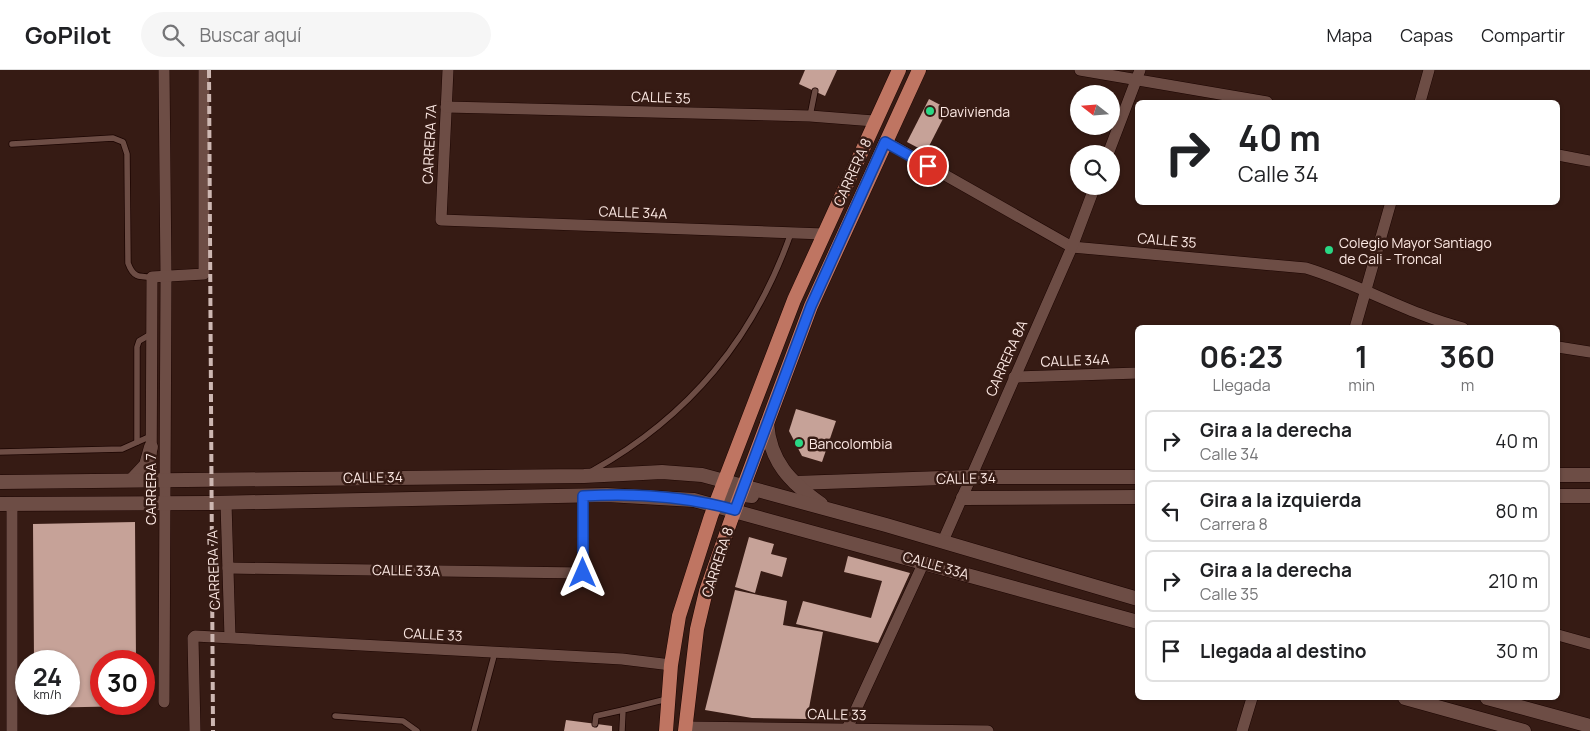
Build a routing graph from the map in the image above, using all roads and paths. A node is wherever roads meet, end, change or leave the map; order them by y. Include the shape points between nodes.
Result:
1 (164, 70) edge
2 (204, 70) edge
3 (448, 70) edge
4 (899, 70) edge
5 (919, 70) edge
6 (1080, 70) edge
7 (1429, 70) edge
8 (1138, 75) edge
9 (815, 92) dead end
10 (1257, 100) edge
11 (1421, 100) edge
12 (446, 106) junction
13 (810, 116) junction
14 (874, 121) junction
15 (885, 142) junction
16 (12, 144) dead end
17 (1111, 145) edge
18 (1560, 155) edge
19 (1590, 161) edge
20 (1092, 195) edge
21 (1390, 205) edge
22 (441, 220) joint
23 (791, 233) junction
24 (824, 234) junction
25 (1072, 247) junction
26 (152, 277) junction
27 (166, 277) junction
28 (1365, 292) junction
29 (1356, 325) edge
30 (1454, 325) edge
31 (152, 334) junction
32 (1560, 347) edge
33 (1590, 352) edge
34 (1135, 373) edge
35 (1014, 378) junction
36 (767, 423) junction
37 (151, 441) junction
38 (137, 442) junction
39 (0, 452) edge
40 (1590, 475) edge
41 (443, 476) junction
42 (584, 476) junction
43 (1560, 476) edge
44 (1135, 477) edge
45 (972, 478) junction
46 (158, 479) junction
47 (132, 480) junction
48 (724, 481) junction
49 (0, 482) edge
50 (795, 483) junction
51 (742, 490) junction
52 (583, 496) junction
53 (1560, 496) edge
54 (1590, 496) edge
55 (1135, 497) edge
56 (443, 498) junction
57 (962, 498) junction
58 (226, 502) junction
59 (151, 503) junction
60 (165, 503) junction
61 (6, 504) edge
62 (716, 504) junction
63 (829, 509) junction
64 (735, 510) junction
65 (886, 525) junction
66 (943, 541) junction
67 (924, 562) junction
68 (228, 568) junction
69 (1135, 598) edge
70 (1135, 621) edge
71 (1560, 636) edge
72 (230, 638) junction
73 (1590, 644) edge
74 (496, 652) junction
75 (671, 665) junction
76 (669, 699) junction
77 (1251, 700) edge
78 (1412, 700) edge
79 (1495, 700) edge
80 (164, 702) dead end
81 (623, 710) junction
82 (335, 716) dead end
83 (595, 724) dead end
84 (1588, 724) edge
85 (685, 729) edge
86 (846, 730) edge
87 (12, 731) edge
88 (195, 731) edge
89 (416, 731) edge
90 (474, 731) edge
91 (622, 731) edge
92 (666, 731) edge
93 (988, 731) edge
94 (1242, 731) edge
95 (1524, 731) edge

1 - 27 street, CARRERA 7
2 - 27 street via 204,274
3 - 12 street, CARRERA 7A
4 - 14 main road, CARRERA 8
5 - 15 main road, CARRERA 8
6 - 8 street
7 - 11 street
8 - 10 street
8 - 17 street
9 - 13 lane
12 - 13 street, CALLE 35
12 - 22 street, CARRERA 7A
13 - 14 street, CALLE 35
14 - 24 main road, CARRERA 8
15 - 25 street, CALLE 35
15 - 36 main road, CARRERA 8 via 811,306
16 - 26 lane via 113,138 123,142 126,154 128,263 132,274
18 - 19 street
20 - 25 street, CARRERA 8A
21 - 28 street
22 - 23 street, CALLE 34A
23 - 24 street, CALLE 34A
23 - 42 lane via 766,295 750,324 711,376 652,432
24 - 48 main road, CARRERA 8 via 794,300
25 - 28 street, CALLE 35 via 1293,266 1340,279
25 - 35 street, CARRERA 8A
26 - 27 street
26 - 31 street, CARRERA 7
27 - 46 street, CARRERA 7
28 - 29 street
28 - 30 street, CALLE 35
31 - 37 street, CARRERA 7
31 - 38 lane via 139,341 137,347
32 - 33 street
34 - 35 street, CALLE 34A
35 - 45 street, CARRERA 8A
36 - 50 main road via 774,457
36 - 51 main road, CARRERA 8
37 - 38 lane
37 - 46 street, CARRERA 7
37 - 47 main road via 146,465
38 - 39 lane via 122,449
40 - 43 main road
41 - 42 main road, CALLE 34
41 - 46 main road, CALLE 34
41 - 56 main road
42 - 48 main road, CALLE 34 via 662,472 702,475
44 - 45 main road, CALLE 34
45 - 50 main road, CALLE 34
45 - 57 street, CARRERA 8A
46 - 47 main road, CALLE 34
46 - 59 street, CARRERA 7
46 - 60 street, CARRERA 7
47 - 49 main road, CALLE 34
48 - 51 main road, CALLE 34
48 - 62 main road, CARRERA 8
50 - 63 main road
51 - 62 main road
51 - 63 main road, CALLE 33A
51 - 64 main road, CARRERA 8
51 - 65 main road via 862,527
52 - 56 main road, CALLE 34
52 - 62 main road, CALLE 34 via 670,498
52 - 68 street, CALLE 33A via 583,573
53 - 54 main road
55 - 57 main road, CALLE 34
56 - 58 main road, CALLE 34
57 - 66 street, CARRERA 8A
58 - 60 main road, CALLE 34
58 - 68 street, CARRERA 7A
59 - 60 main road, CALLE 34
59 - 61 main road, CALLE 34
60 - 80 street, CARRERA 7
61 - 87 street
62 - 64 main road, CALLE 34
62 - 75 main road, CARRERA 8 via 679,616
63 - 65 main road, CALLE 33A
64 - 67 main road, CALLE 33A
64 - 85 main road, CARRERA 8 via 699,620
65 - 66 main road, CALLE 33A
66 - 69 main road, CALLE 33A
67 - 70 main road, CALLE 33A
67 - 86 street
68 - 72 street, CARRERA 7A
71 - 73 street
72 - 74 street, CALLE 33
72 - 88 street, CALLE 33 via 194,637
74 - 75 street, CALLE 33
74 - 90 lane
75 - 76 main road, CARRERA 8
76 - 81 lane
76 - 92 main road, CARRERA 8
77 - 94 street
78 - 95 main road
79 - 84 main road
81 - 83 lane via 596,716
81 - 91 lane
82 - 89 lane via 403,721
85 - 86 street, CALLE 33
86 - 93 street, CALLE 33

